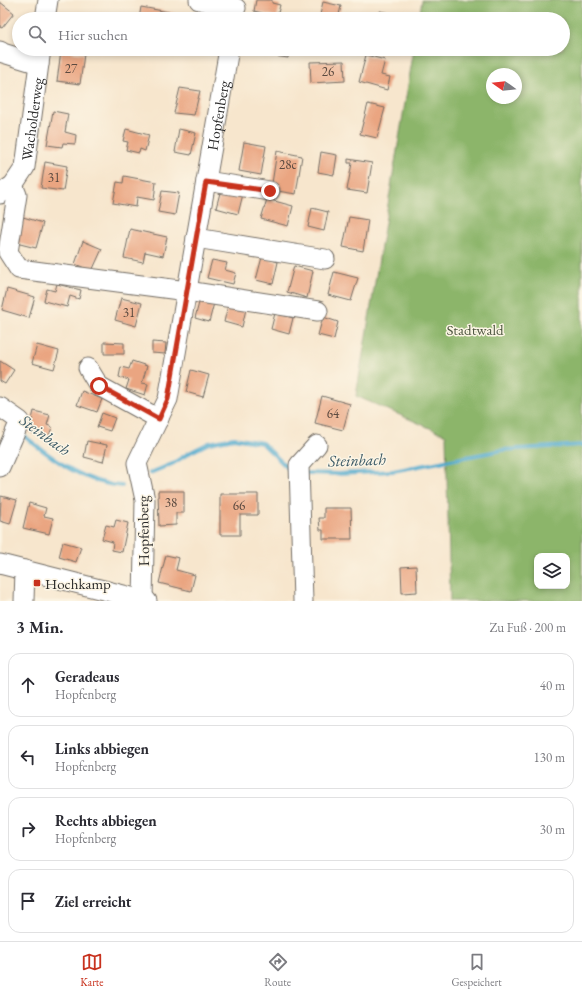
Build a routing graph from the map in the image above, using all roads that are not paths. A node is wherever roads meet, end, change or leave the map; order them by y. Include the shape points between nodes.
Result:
1 (48, 0) edge
2 (198, 0) edge
3 (236, 9) edge
4 (46, 12) edge
5 (0, 51) edge
6 (12, 53) edge
7 (228, 56) edge
8 (40, 57) edge
9 (206, 182) junction
10 (6, 189) edge
11 (270, 191) dead end
12 (196, 238) junction
13 (325, 259) dead end
14 (187, 291) junction
15 (318, 311) dead end
16 (88, 368) dead end
17 (0, 407) edge
18 (159, 419) junction
19 (317, 445) dead end
20 (0, 467) edge
21 (0, 564) edge
22 (25, 570) junction
23 (138, 600) edge
24 (24, 601) edge
25 (304, 601) edge

1 - 4 street
2 - 3 street
5 - 6 street
7 - 9 street, Hopfenberg
8 - 10 street, Wacholderweg via 25,167
9 - 11 street
9 - 12 street, Hopfenberg
10 - 14 street, Wacholderweg via 17,195 8,252 19,269
12 - 13 street
12 - 14 street, Hopfenberg
14 - 15 street
14 - 18 street, Hopfenberg via 168,399
16 - 18 street via 99,386
17 - 20 street via 16,429
18 - 23 street, Hopfenberg via 137,463 145,500
19 - 25 street via 299,472
21 - 22 street
22 - 23 street
22 - 24 street

